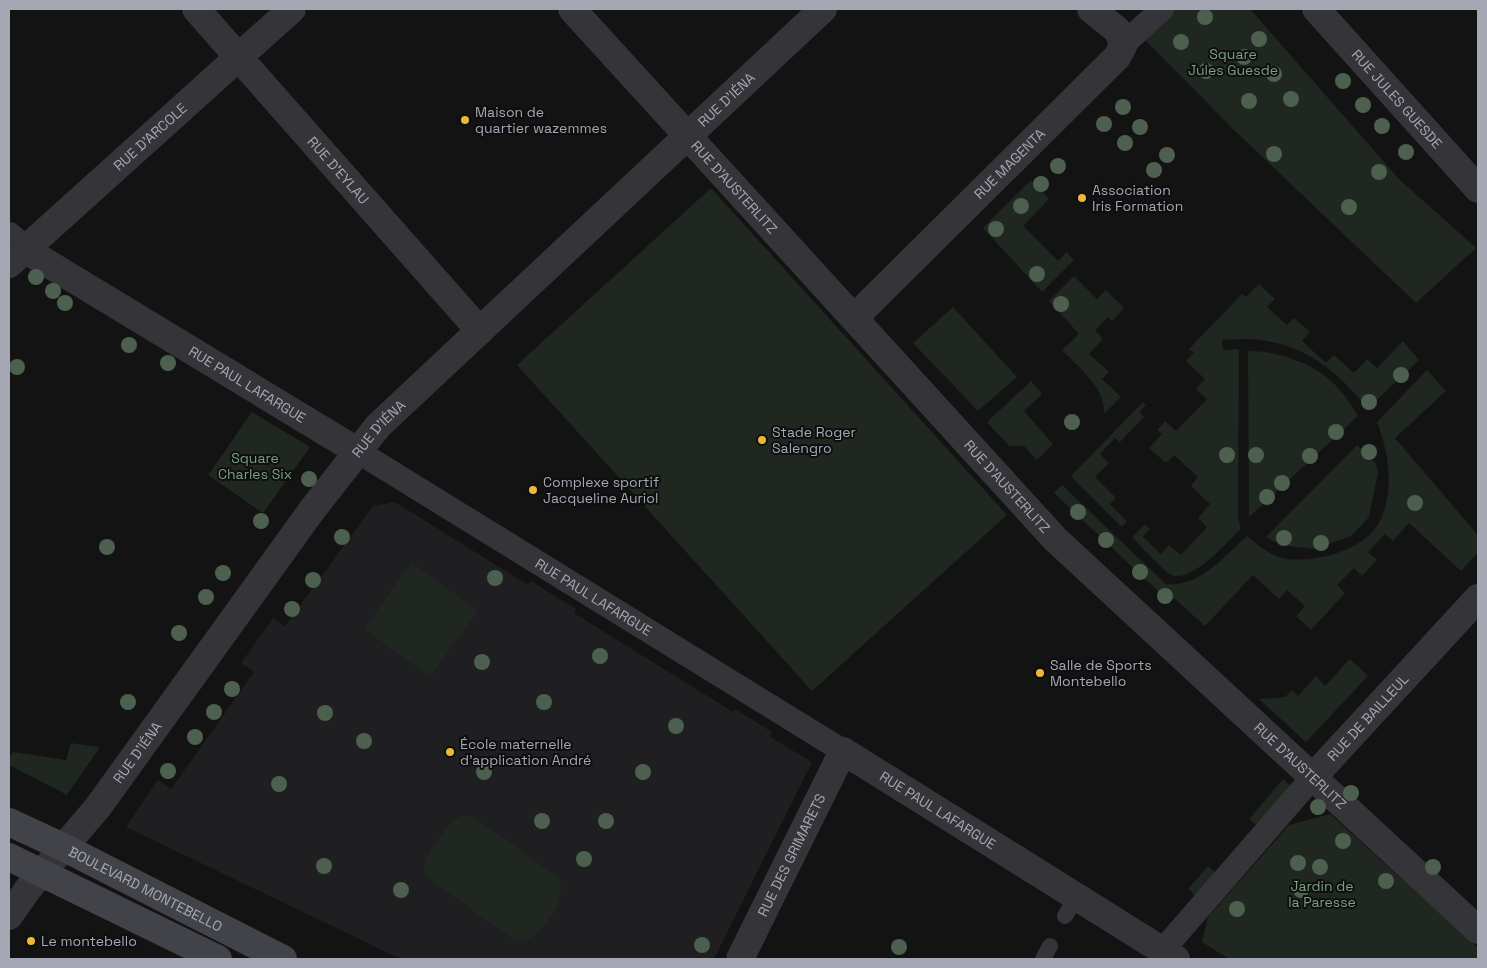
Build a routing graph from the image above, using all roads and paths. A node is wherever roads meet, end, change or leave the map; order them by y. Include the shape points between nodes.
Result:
1 (196, 9) edge
2 (292, 9) edge
3 (572, 9) edge
4 (823, 9) edge
5 (1091, 9) edge
6 (1162, 9) edge
7 (1316, 9) edge
8 (1124, 44) junction
9 (238, 57) junction
10 (688, 136) junction
11 (1478, 189) edge
12 (14, 250) edge
13 (854, 318) junction
14 (480, 331) junction
15 (357, 451) junction
16 (1478, 598) edge
17 (843, 751) junction
18 (1313, 777) junction
19 (9, 822) edge
20 (65, 848) junction
21 (9, 857) edge
22 (42, 873) junction
23 (9, 916) edge
24 (1478, 930) edge
25 (1169, 955) edge
26 (218, 959) edge
27 (282, 959) edge
28 (740, 959) edge

1 - 9 street, RUE D'EYLAU
2 - 9 street, RUE D'ARCOLE
3 - 10 street, RUE D'AUSTERLITZ
4 - 10 street, RUE D'IÉNA
5 - 8 street via 1117,30
6 - 8 street, RUE MAGENTA
7 - 11 street, RUE JULES GUESDE
8 - 13 street, RUE MAGENTA via 1117,57
9 - 12 street, RUE D'ARCOLE
9 - 14 street, RUE D'EYLAU
10 - 13 street, RUE D'AUSTERLITZ
10 - 14 street, RUE D'IÉNA
12 - 15 street, RUE PAUL LAFARGUE
13 - 18 street, RUE D'AUSTERLITZ via 1074,557
14 - 15 street, RUE D'IÉNA via 378,426
15 - 17 street, RUE PAUL LAFARGUE
15 - 20 street, RUE D'IÉNA via 146,743
16 - 18 street, RUE DE BAILLEUL
17 - 25 street, RUE PAUL LAFARGUE via 1071,906
17 - 28 street, RUE DES GRIMARETS
18 - 24 street, RUE D'AUSTERLITZ
18 - 25 street, RUE DE BAILLEUL
19 - 20 main road, BOULEVARD MONTEBELLO
20 - 22 street, RUE D'IÉNA
20 - 27 main road, BOULEVARD MONTEBELLO
21 - 22 main road
22 - 23 street, RUE D'IÉNA
22 - 26 main road

